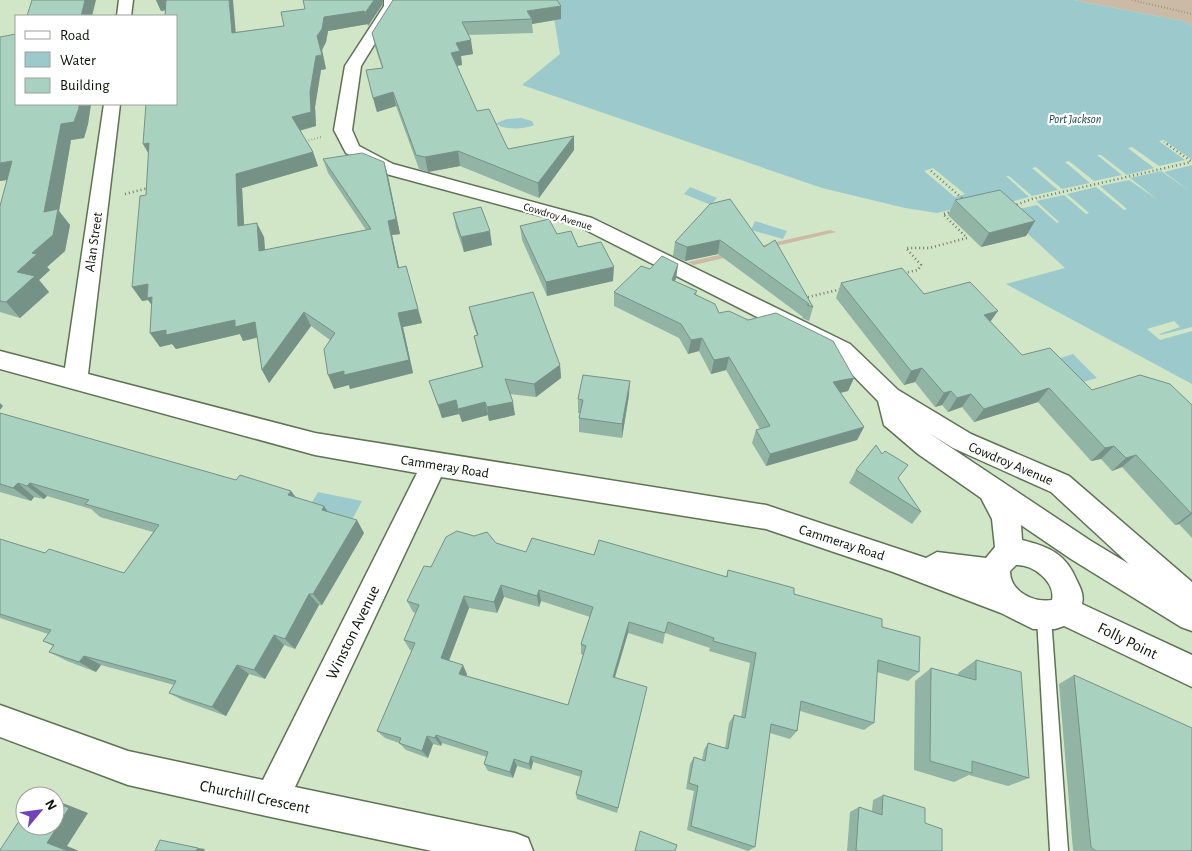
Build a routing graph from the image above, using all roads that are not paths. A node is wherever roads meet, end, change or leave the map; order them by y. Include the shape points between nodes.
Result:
1 (126, 0) edge
2 (391, 0) edge
3 (124, 15) edge
4 (112, 105) edge
5 (0, 360) edge
6 (75, 380) junction
7 (888, 397) junction
8 (434, 465) junction
9 (990, 487) junction
10 (892, 559) junction
11 (1003, 563) junction
12 (1060, 580) junction
13 (1192, 601) edge
14 (1010, 602) junction
15 (1192, 617) edge
16 (1192, 671) edge
17 (0, 721) edge
18 (271, 800) junction
19 (515, 851) edge
20 (1059, 851) edge

1 - 3 street
2 - 7 street, Cowdroy Avenue via 391,6 353,66 343,130 352,149 386,168 585,222 842,350
4 - 6 street, Alan Street
5 - 6 street, Cammeray Road
6 - 8 street, Cammeray Road via 315,444
7 - 9 street, Cowdroy Avenue via 894,418 927,447
7 - 13 street, Cowdroy Avenue via 962,442 1060,484
8 - 10 street, Cammeray Road via 766,517
8 - 18 street, Winston Avenue
9 - 11 street via 1006,518
9 - 12 street, Cowdroy Avenue via 1036,520 1060,548
10 - 11 street, Cammeray Road
10 - 14 street, Cammeray Road
11 - 12 street, Cammeray Road via 1020,552
11 - 14 street via 998,586
12 - 14 street, Cammeray Road via 1020,610
12 - 15 street via 1118,572
12 - 16 street, Folly Point
12 - 20 lane
17 - 18 street, Churchill Crescent via 128,768
18 - 19 street, Churchill Crescent

